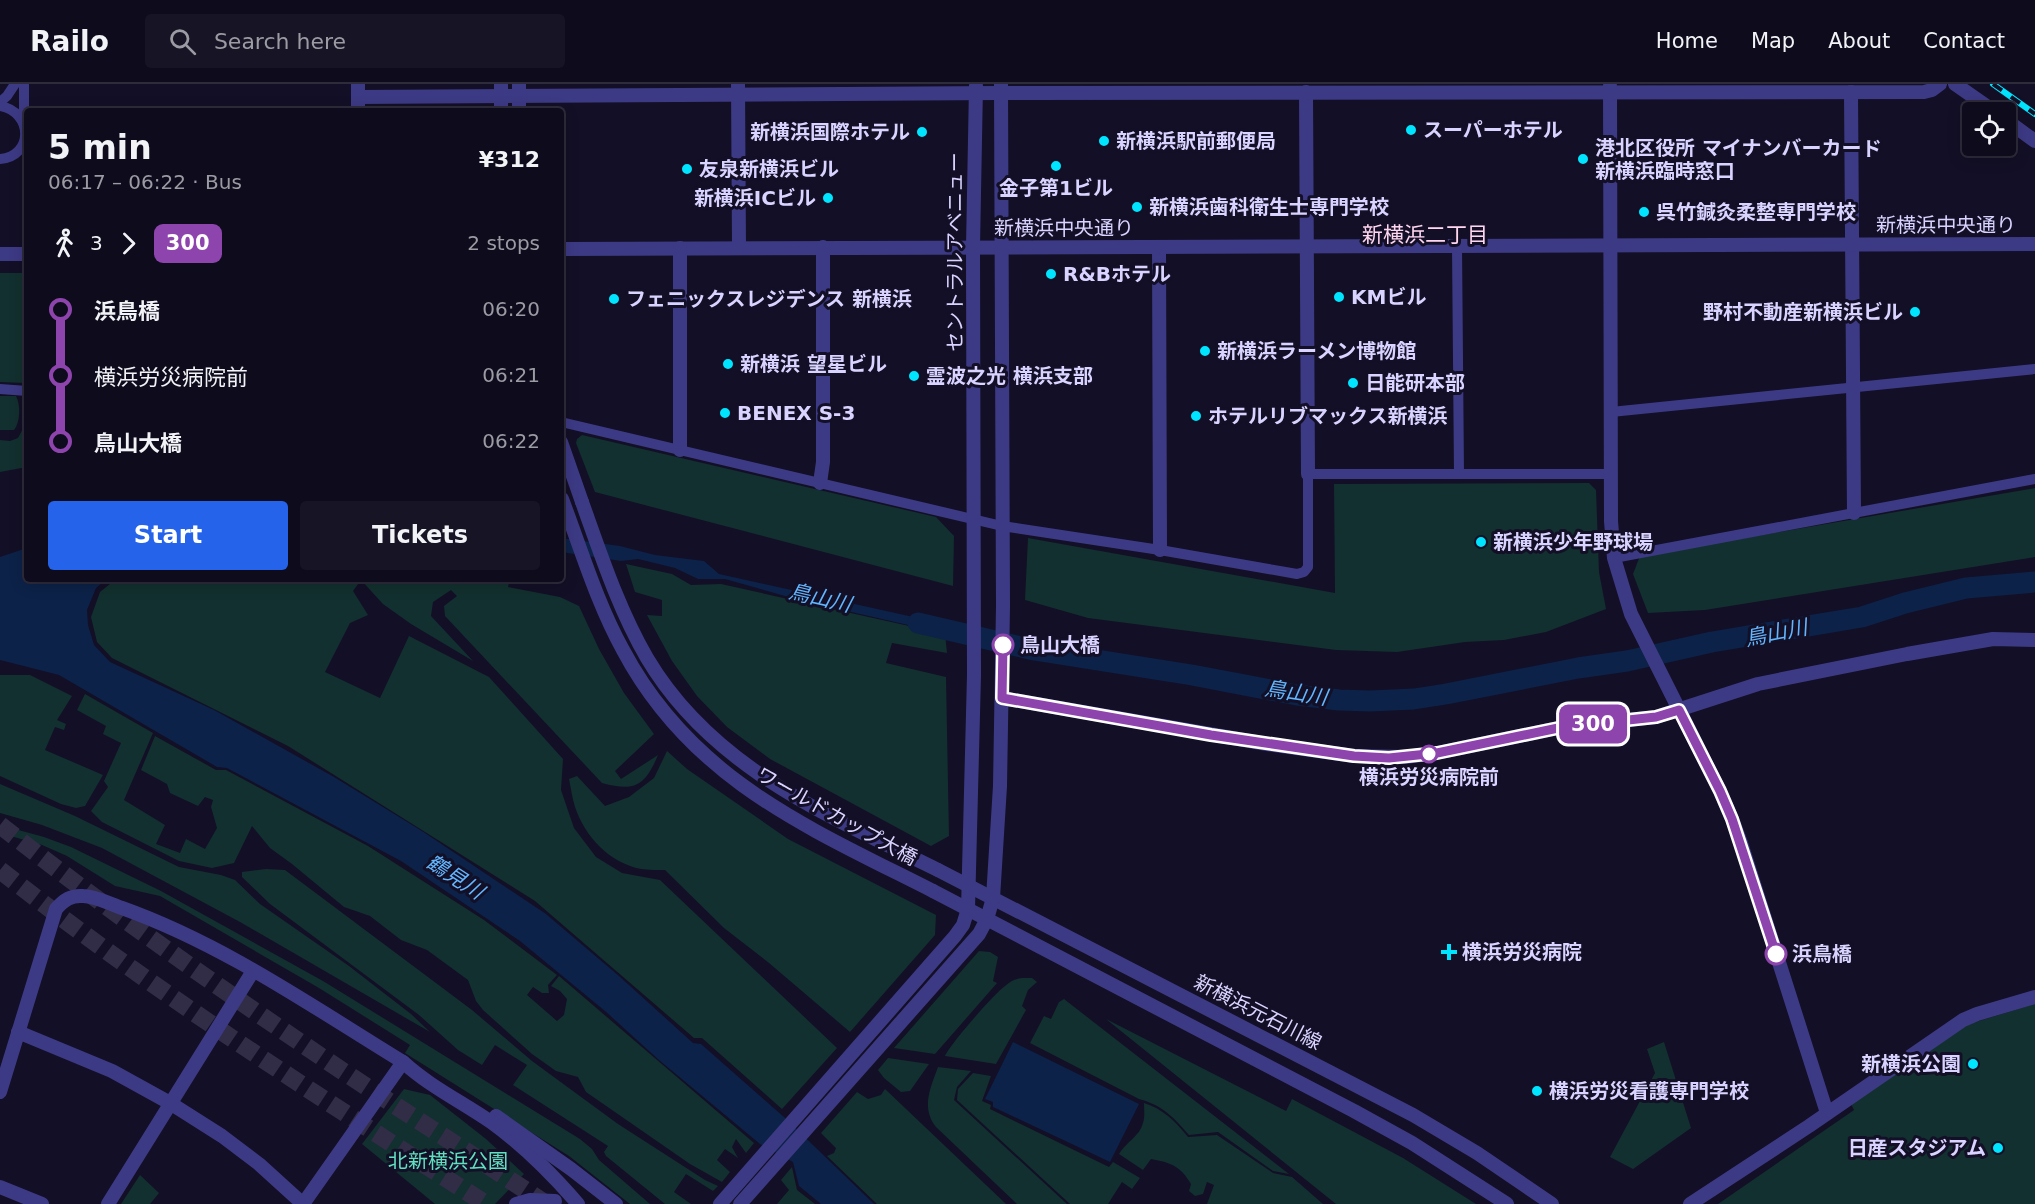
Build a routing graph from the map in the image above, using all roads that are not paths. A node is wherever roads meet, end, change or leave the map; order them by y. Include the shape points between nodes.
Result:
1 (15, 84) edge
2 (24, 84) edge
3 (1941, 84) edge
4 (1955, 84) edge
5 (976, 88) edge
6 (1000, 88) edge
7 (1306, 88) edge
8 (1610, 88) edge
9 (738, 89) edge
10 (501, 90) edge
11 (519, 90) edge
12 (1851, 92) junction
13 (358, 97) edge
14 (1981, 102) edge
15 (0, 104) edge
16 (501, 108) edge
17 (519, 108) edge
18 (24, 127) junction
19 (2016, 127) edge
20 (2035, 141) edge
21 (0, 159) edge
22 (2035, 244) edge
23 (1852, 245) junction
24 (1307, 246) junction
25 (1457, 246) junction
26 (1611, 246) junction
27 (973, 247) junction
28 (1001, 247) junction
29 (1159, 247) junction
30 (680, 248) junction
31 (739, 248) junction
32 (823, 248) junction
33 (564, 249) edge
34 (0, 254) edge
35 (24, 254) edge
36 (2035, 369) edge
37 (1853, 387) junction
38 (0, 390) edge
39 (24, 391) edge
40 (1611, 412) junction
41 (564, 423) edge
42 (680, 450) junction
43 (564, 451) edge
44 (1308, 474) junction
45 (1460, 474) junction
46 (1612, 474) junction
47 (2035, 479) edge
48 (820, 483) junction
49 (564, 502) edge
50 (1854, 513) junction
51 (974, 519) junction
52 (1002, 526) junction
53 (1160, 550) junction
54 (1614, 558) junction
55 (2035, 640) edge
56 (1002, 698) junction
57 (1679, 710) junction
58 (938, 870) joint
59 (969, 886) junction
60 (993, 898) junction
61 (968, 909) junction
62 (987, 919) junction
63 (253, 971) junction
64 (2035, 997) edge
65 (18, 1032) junction
66 (403, 1062) junction
67 (0, 1092) edge
68 (170, 1103) junction
69 (1827, 1113) junction
70 (0, 1187) edge
71 (558, 1203) edge
72 (42, 1204) edge
73 (108, 1204) edge
74 (303, 1204) edge
75 (516, 1204) edge
76 (578, 1204) edge
77 (616, 1204) edge
78 (720, 1204) edge
79 (740, 1204) edge
80 (1506, 1204) edge
81 (1552, 1204) edge
82 (1690, 1204) edge

1 - 15 street
2 - 18 street
3 - 12 street via 1924,92
4 - 14 street
5 - 6 street
5 - 9 street
5 - 27 street, セントラルアベニュー
6 - 7 street
6 - 28 street
7 - 8 street
7 - 24 street
8 - 12 street
8 - 26 street
9 - 11 street
9 - 31 street
10 - 11 street
10 - 13 street
10 - 16 street
11 - 17 street
12 - 23 street
15 - 18 street via 16,113
18 - 21 street via 19,150
19 - 20 street
22 - 23 street, 新横浜中央通り
23 - 26 street, 新横浜中央通り
23 - 37 street
24 - 25 street, 新横浜中央通り
24 - 29 street, 新横浜中央通り
24 - 44 street
25 - 26 street, 新横浜中央通り
25 - 45 street
26 - 40 street
27 - 28 street, 新横浜中央通り
27 - 32 street, 新横浜中央通り
27 - 51 street, セントラルアベニュー
28 - 29 street, 新横浜中央通り
28 - 52 street
29 - 53 street
30 - 31 street, 新横浜中央通り
30 - 33 street, 新横浜中央通り
30 - 42 street
31 - 32 street, 新横浜中央通り
32 - 48 street
34 - 35 street
36 - 37 street
37 - 40 street
37 - 50 street
38 - 39 street
40 - 46 street
41 - 42 street
42 - 48 street
43 - 58 street, ワールドカップ大橋, bridge via 637,639 660,678 698,726 771,783
44 - 45 street
44 - 53 street via 1308,567 1304,572 1297,574
45 - 46 street
46 - 54 street
47 - 50 street
48 - 51 street
49 - 61 street, ワールドカップ大橋, bridge via 622,649 652,697 686,739 726,773 780,810
50 - 54 street
51 - 52 street
51 - 59 street, セントラルアベニュー
52 - 53 street
52 - 56 street
54 - 57 street via 1632,618
55 - 57 street via 1993,639 1907,654 1758,684
56 - 57 street via 1211,735 1389,758 1437,753 1563,727 1656,717
56 - 60 street
57 - 69 street via 1741,843
58 - 59 street, 新横浜元石川線
59 - 60 street, 新横浜元石川線
59 - 61 street, セントラルアベニュー
60 - 62 street
60 - 81 street, 新横浜元石川線 via 1413,1115
61 - 62 street
61 - 78 street via 955,936
62 - 79 street via 979,934
62 - 80 street via 1413,1143
63 - 65 street via 144,916 85,895 72,897 56,909
63 - 66 street
63 - 68 street
64 - 69 street via 1963,1020
65 - 67 street
65 - 68 street via 111,1071
66 - 74 street
66 - 76 street via 511,1137
66 - 77 street via 420,1068 508,1123
68 - 73 street
68 - 74 street via 259,1164
69 - 82 street
70 - 72 street
71 - 75 street, bridge via 530,1200

